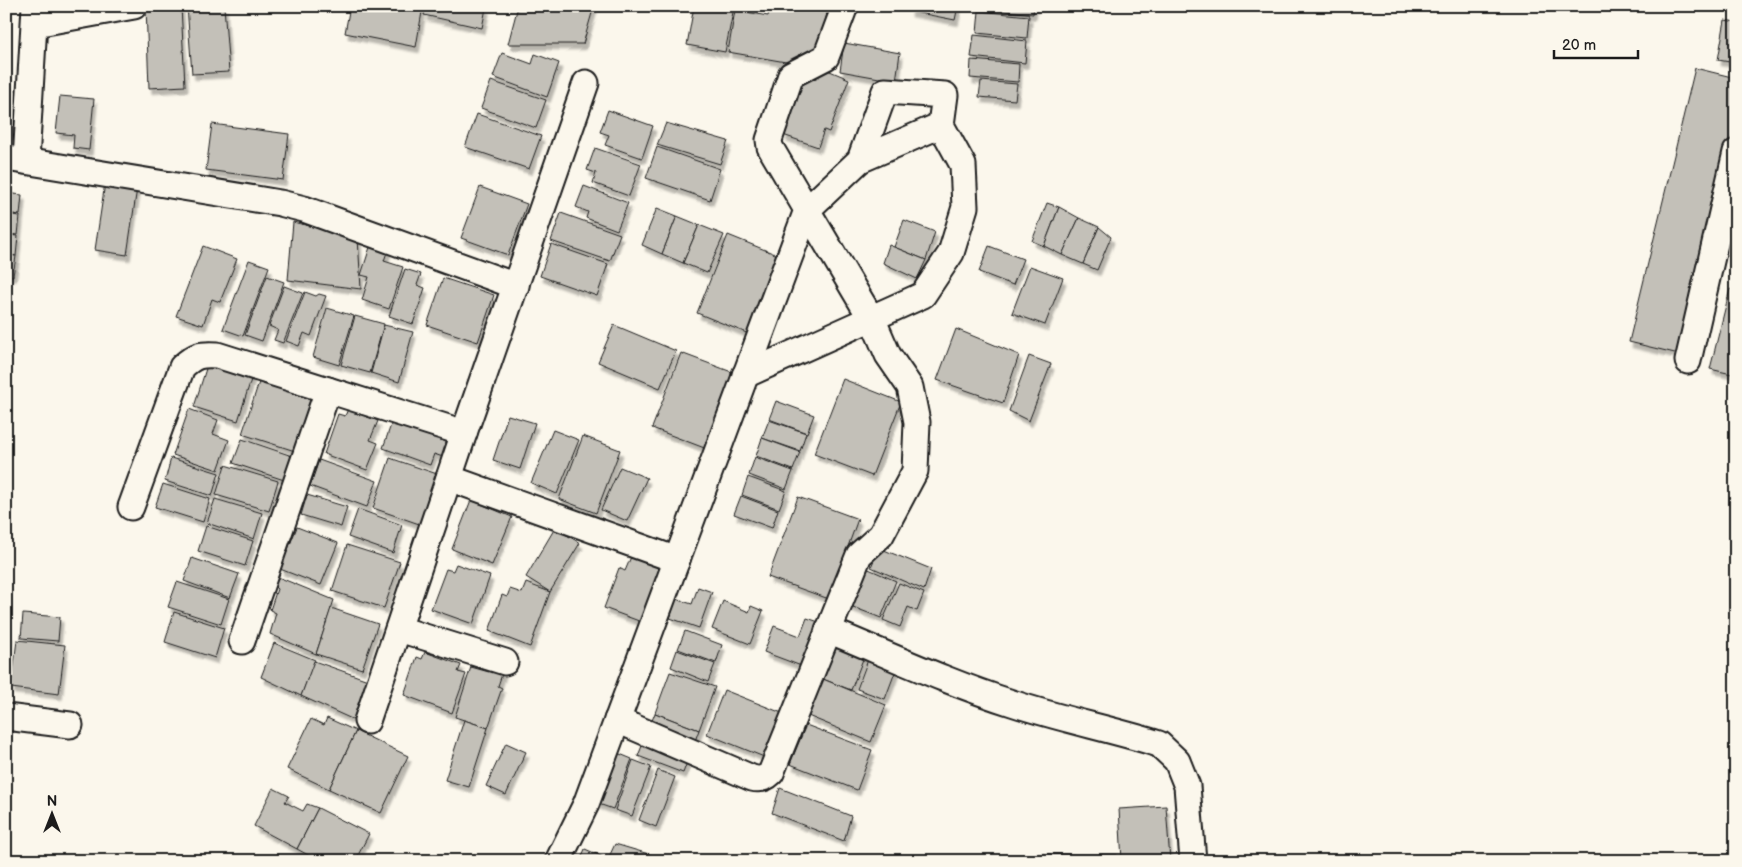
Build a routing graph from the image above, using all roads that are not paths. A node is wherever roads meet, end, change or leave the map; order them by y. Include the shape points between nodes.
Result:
1 (134, 6) edge
2 (845, 6) edge
3 (35, 15) edge
4 (586, 83) dead end
5 (941, 125) junction
6 (1736, 152) edge
7 (16, 160) edge
8 (860, 160) junction
9 (807, 210) junction
10 (516, 286) junction
11 (871, 318) junction
12 (1688, 361) dead end
13 (745, 375) junction
14 (328, 390) junction
15 (464, 433) junction
16 (449, 478) junction
17 (131, 507) dead end
18 (677, 560) junction
19 (398, 629) junction
20 (828, 630) junction
21 (242, 641) dead end
22 (505, 662) dead end
23 (6, 717) edge
24 (617, 720) junction
25 (367, 721) dead end
26 (70, 725) dead end
27 (558, 861) edge
28 (1193, 861) edge

1 - 3 street
2 - 9 street via 826,57 791,75 770,140 773,154
3 - 7 street
4 - 10 street
5 - 8 street
5 - 8 street via 945,95 885,91
5 - 11 street via 963,165 965,207 951,253 924,295
6 - 12 street
7 - 10 street via 304,209
8 - 9 street
9 - 11 street
9 - 13 street
10 - 15 street
11 - 13 street
11 - 20 street via 888,355 910,387 917,422 915,471 881,536 859,555
13 - 18 street
14 - 15 street
14 - 17 street via 217,355 192,358 182,368
14 - 21 street
15 - 16 street
16 - 18 street
16 - 19 street
18 - 24 street
19 - 22 street
19 - 25 street
20 - 24 street via 771,773 766,778 752,778
20 - 28 street via 945,680 1014,704 1159,744 1177,761 1187,786
23 - 26 street
24 - 27 street via 586,804

